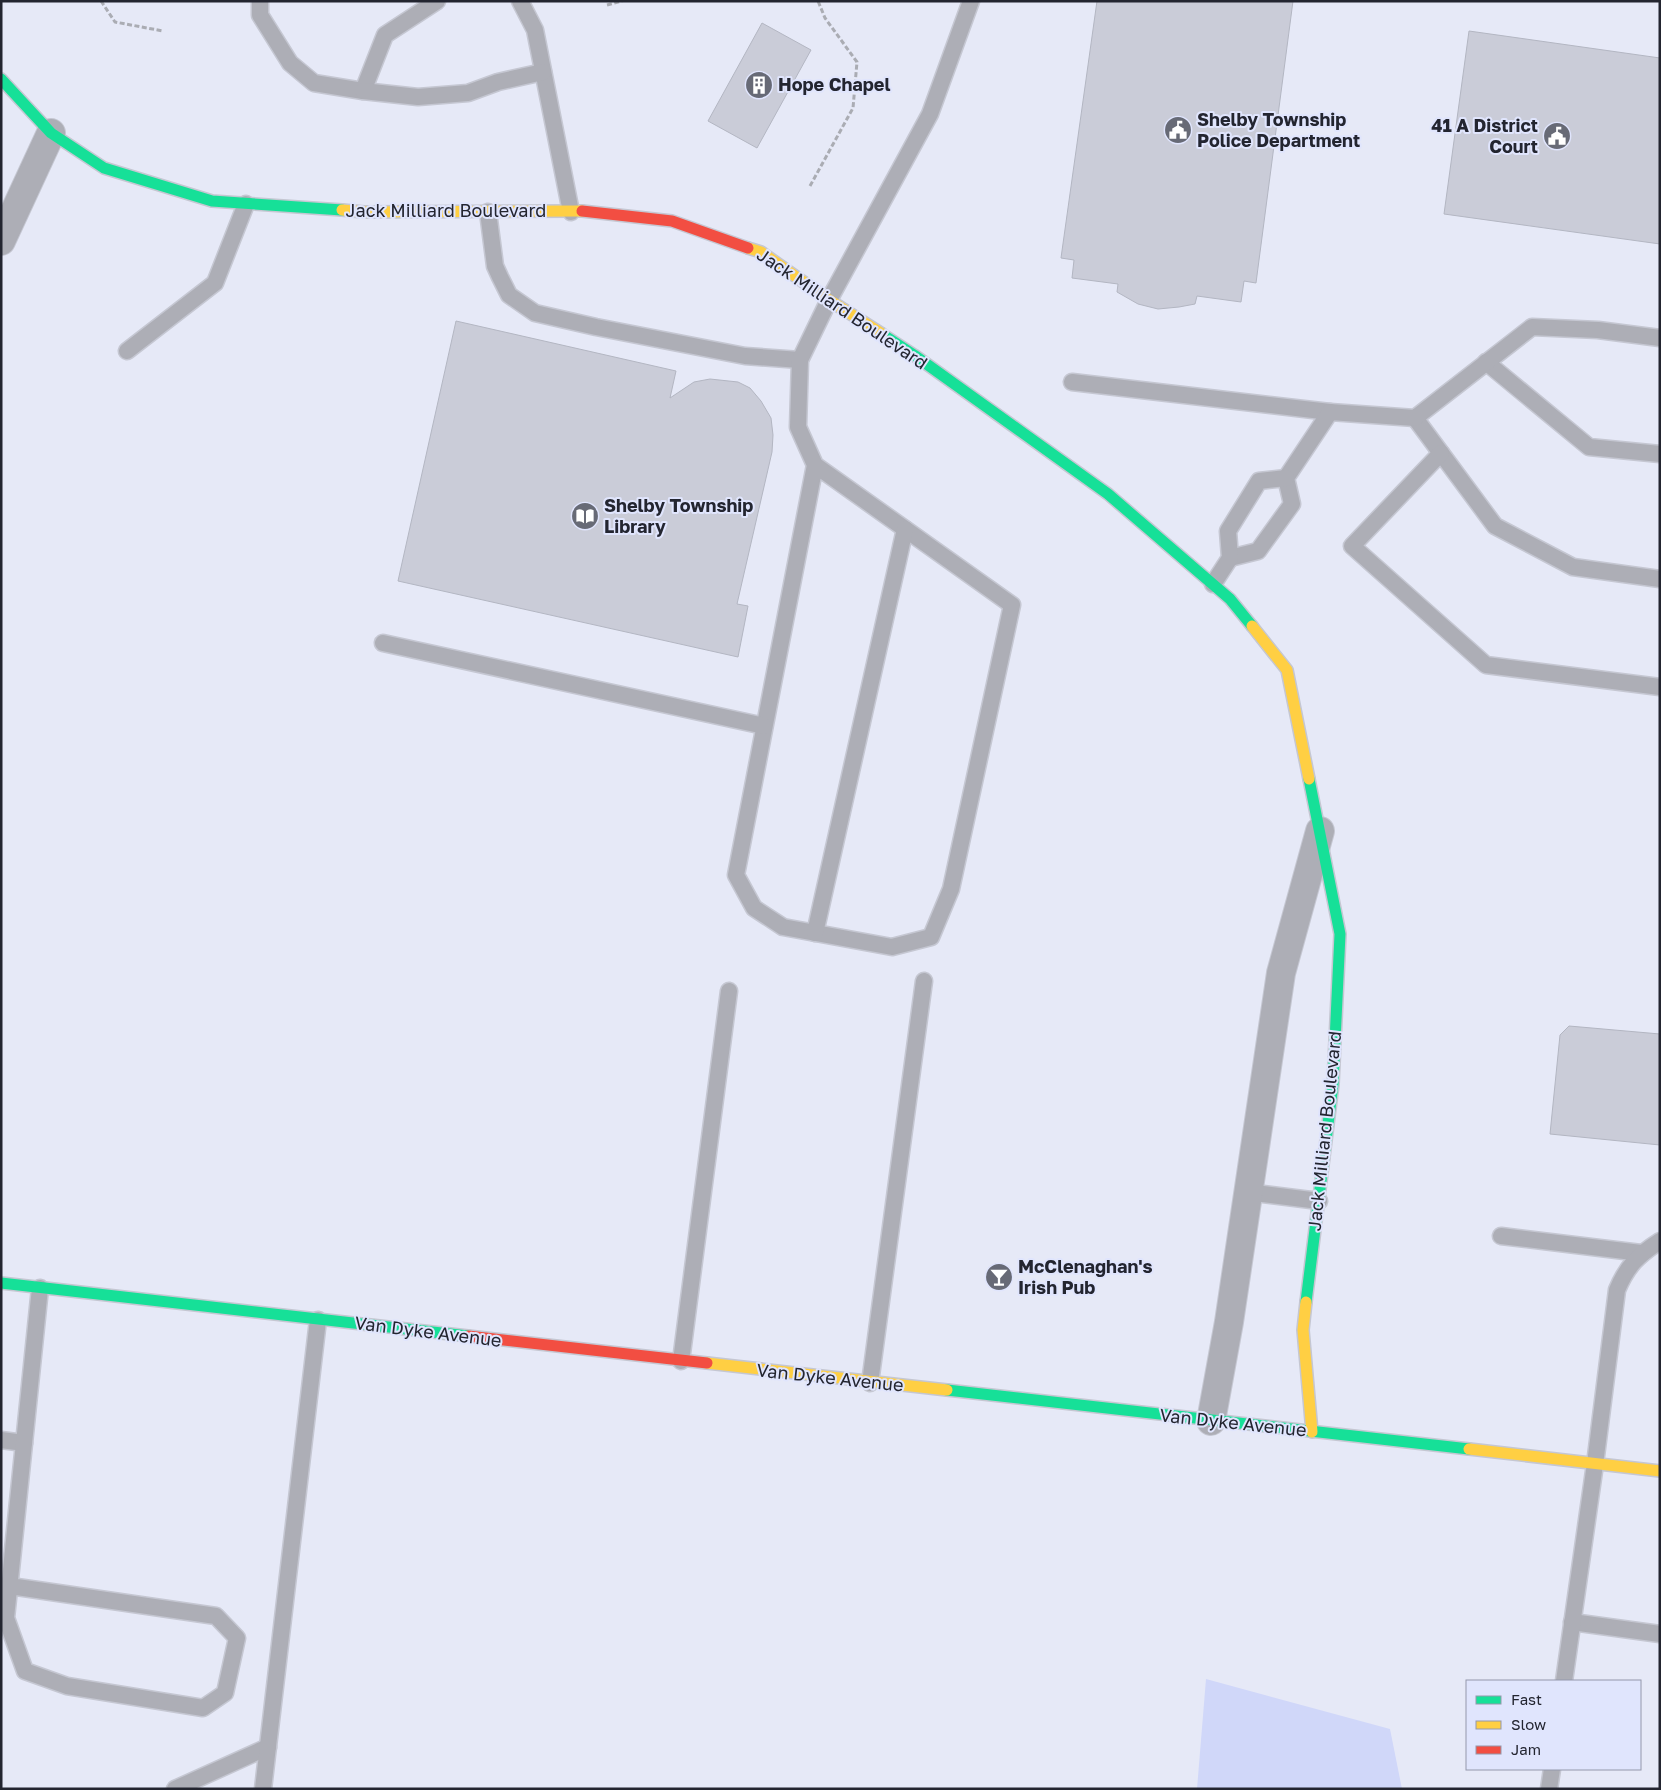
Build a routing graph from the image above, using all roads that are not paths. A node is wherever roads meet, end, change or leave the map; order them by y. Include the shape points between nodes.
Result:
1 (260, 1) edge
2 (437, 1) edge
3 (520, 1) edge
4 (971, 1) edge
5 (543, 72) junction
6 (1, 79) edge
7 (363, 91) junction
8 (51, 133) junction
9 (246, 204) junction
10 (488, 212) junction
11 (571, 212) junction
12 (1, 241) edge
13 (829, 300) junction
14 (1660, 338) edge
15 (126, 351) dead end
16 (800, 360) junction
17 (1486, 362) junction
18 (1072, 382) dead end
19 (1330, 412) junction
20 (1415, 418) junction
21 (1441, 453) junction
22 (1660, 454) edge
23 (815, 465) junction
24 (1286, 478) junction
25 (905, 528) junction
26 (1230, 558) junction
27 (1660, 580) edge
28 (1213, 584) junction
29 (383, 643) dead end
30 (1660, 687) edge
31 (764, 726) junction
32 (1320, 831) junction
33 (815, 933) junction
34 (924, 981) dead end
35 (729, 990) dead end
36 (1247, 1192) junction
37 (1319, 1201) junction
38 (1500, 1236) dead end
39 (1660, 1241) edge
40 (1641, 1253) junction
41 (1, 1284) edge
42 (40, 1288) junction
43 (318, 1320) junction
44 (681, 1361) junction
45 (870, 1383) junction
46 (1212, 1421) junction
47 (1312, 1432) junction
48 (1, 1440) edge
49 (24, 1443) junction
50 (1595, 1464) junction
51 (1660, 1471) edge
52 (10, 1586) junction
53 (1572, 1622) junction
54 (1660, 1634) edge
55 (1564, 1680) edge
56 (268, 1747) junction
57 (1552, 1770) edge
58 (175, 1789) edge
59 (263, 1789) edge
60 (1549, 1789) edge

1 - 7 lane via 260,15 290,64 314,83
2 - 7 lane via 385,36
3 - 5 lane via 535,30
4 - 13 lane via 930,114
5 - 7 lane via 498,82 468,93 418,96
5 - 11 lane
6 - 8 street, Jack Milliard Boulevard
8 - 9 street, Jack Milliard Boulevard via 104,168 212,201
8 - 12 street
9 - 10 street, Jack Milliard Boulevard via 364,212
9 - 15 lane via 215,283
10 - 11 street, Jack Milliard Boulevard
10 - 16 lane via 495,266 500,277 509,295 535,313 745,356
11 - 13 street, Jack Milliard Boulevard via 592,211 672,222 761,252
13 - 16 lane
13 - 28 street, Jack Milliard Boulevard via 914,355 1108,494
14 - 17 lane via 1598,330 1532,327
16 - 23 lane via 798,426
17 - 20 lane
17 - 22 lane via 1589,447
18 - 19 lane
19 - 20 lane
19 - 24 lane
20 - 21 lane
21 - 27 lane via 1496,526 1573,567
21 - 30 lane via 1352,546 1486,665
23 - 25 lane
23 - 31 lane
24 - 26 lane via 1259,482 1228,531
24 - 26 lane via 1292,504 1258,552
25 - 33 lane
25 - 33 lane via 1012,605 953,880 931,937 892,947
26 - 28 lane
28 - 32 street, Jack Milliard Boulevard via 1230,599 1287,670
29 - 31 lane
31 - 33 lane via 736,875 754,908 782,927
32 - 36 street, Jack Milliard Boulevard via 1282,973
32 - 37 street, Jack Milliard Boulevard via 1340,934 1333,1084
34 - 45 lane
35 - 44 lane
36 - 37 lane
36 - 46 street, Jack Milliard Boulevard
37 - 47 street, Jack Milliard Boulevard via 1303,1330
38 - 40 lane
39 - 40 lane
40 - 50 lane via 1624,1273 1617,1290
41 - 42 street, Van Dyke Avenue
42 - 43 street, Van Dyke Avenue
42 - 49 lane
43 - 44 street, Van Dyke Avenue
43 - 56 lane
44 - 45 street, Van Dyke Avenue
45 - 46 street, Van Dyke Avenue
46 - 47 street, Van Dyke Avenue
47 - 50 street, Van Dyke Avenue
48 - 49 lane
49 - 52 lane
50 - 51 street, Van Dyke Avenue
50 - 53 lane
52 - 52 lane via 6,1618 25,1671 67,1686 203,1708 225,1693 237,1638 216,1616
53 - 54 lane
53 - 55 lane
56 - 58 lane
56 - 59 lane
57 - 60 lane

